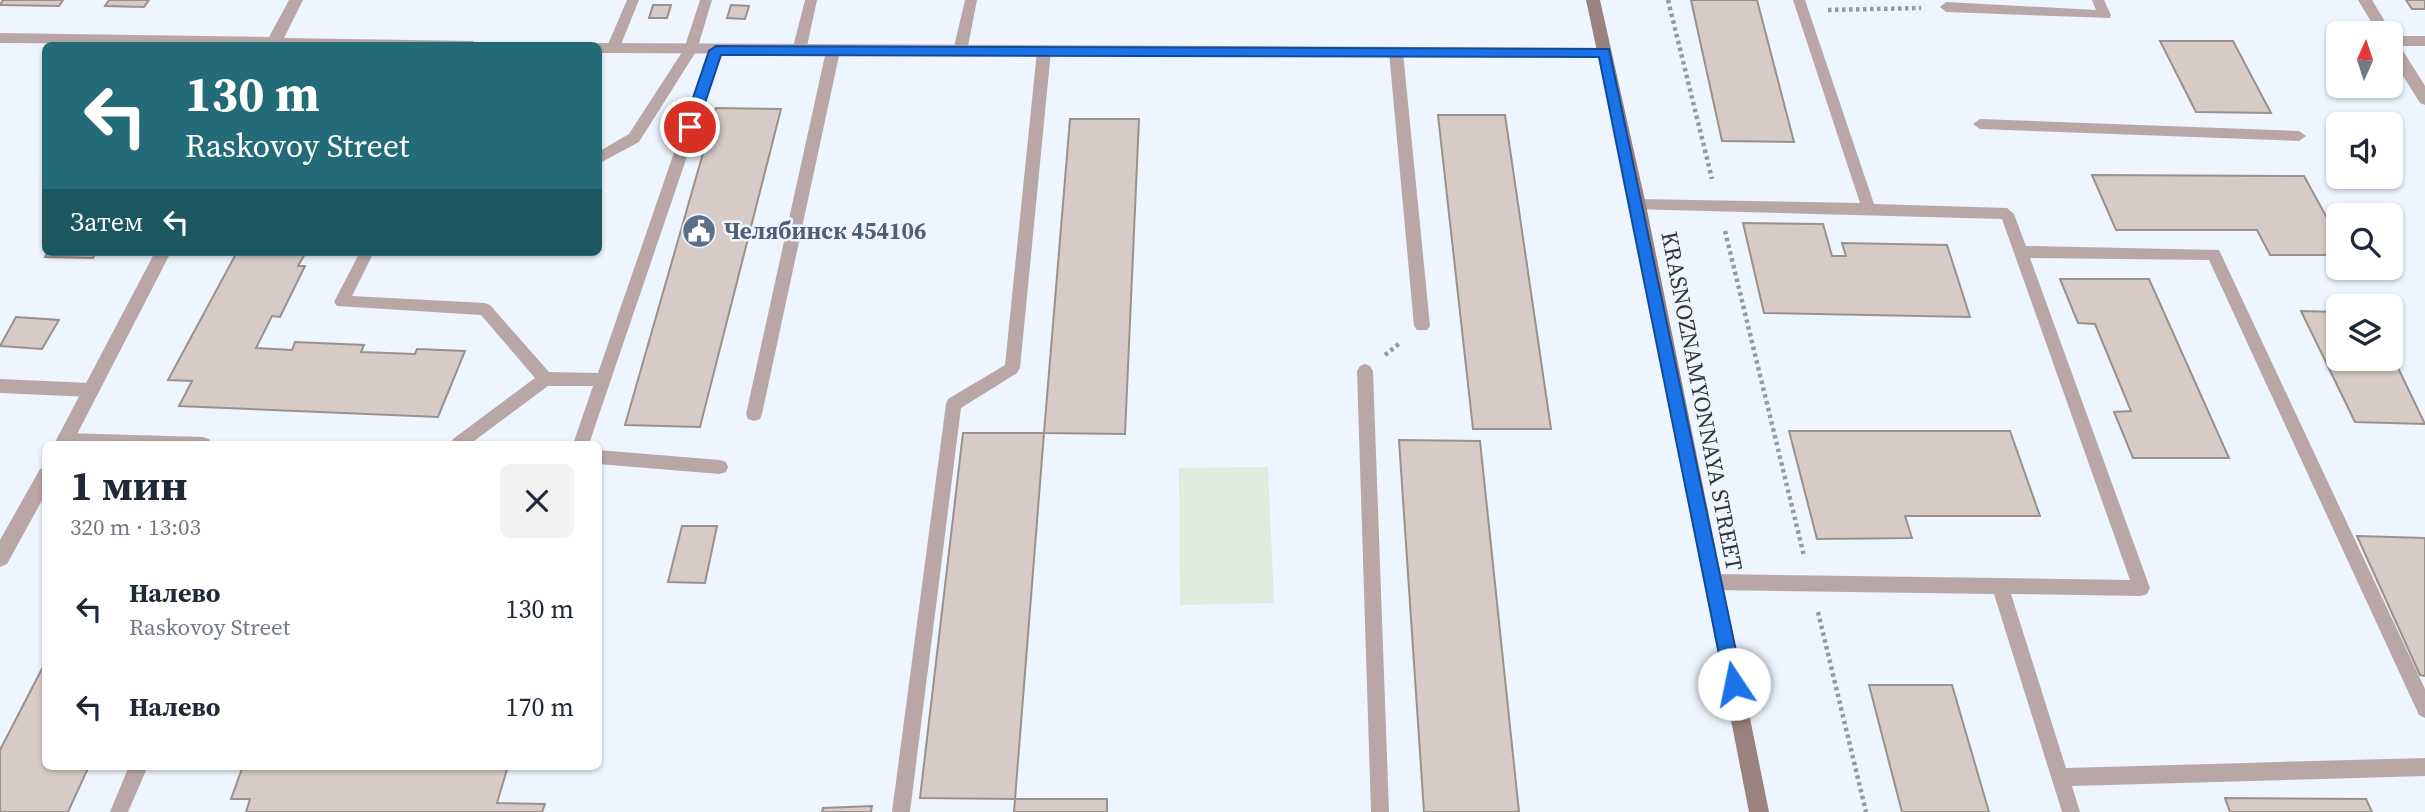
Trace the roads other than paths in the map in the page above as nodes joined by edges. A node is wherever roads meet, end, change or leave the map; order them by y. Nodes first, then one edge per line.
1 (296, 0) edge
2 (633, 0) edge
3 (706, 0) edge
4 (811, 0) edge
5 (971, 0) edge
6 (1593, 0) edge
7 (2098, 0) edge
8 (2365, 0) edge
9 (1801, 5) edge
10 (1945, 7) road end
11 (2378, 21) edge
12 (0, 38) edge
13 (2403, 41) edge
14 (2425, 41) edge
15 (218, 42) edge
16 (274, 42) edge
17 (606, 49) edge
18 (690, 50) junction
19 (716, 51) junction
20 (799, 51) junction
21 (833, 51) junction
22 (960, 51) junction
23 (1044, 51) junction
24 (1396, 52) junction
25 (1604, 52) junction
26 (2403, 63) edge
27 (2425, 99) edge
28 (1980, 124) dead end
29 (2299, 136) dead end
30 (602, 157) edge
31 (1638, 205) junction
32 (1869, 209) junction
33 (2021, 252) junction
34 (161, 256) edge
35 (366, 256) edge
36 (1422, 326) road end
37 (1365, 371) road end
38 (545, 379) junction
39 (603, 380) junction
40 (0, 386) edge
41 (91, 390) junction
42 (754, 414) dead end
43 (65, 441) edge
44 (463, 441) edge
45 (582, 441) edge
46 (602, 457) edge
47 (720, 467) dead end
48 (42, 482) edge
49 (0, 558) edge
50 (1713, 582) junction
51 (2000, 586) junction
52 (2425, 709) edge
53 (2425, 767) edge
54 (137, 770) edge
55 (2061, 777) junction
56 (119, 812) edge
57 (901, 812) edge
58 (1380, 812) edge
59 (1759, 812) edge
60 (2071, 812) edge

1 - 16 street
2 - 17 lane
3 - 18 lane
4 - 20 lane
5 - 22 lane
6 - 25 street, KRASNOZNAMYONNAYA STREET
7 - 10 lane
8 - 11 street
9 - 32 lane
12 - 15 street
13 - 14 lane
17 - 18 street
18 - 19 street
18 - 30 lane
19 - 20 street
19 - 39 lane
20 - 21 street
21 - 22 street
21 - 42 lane
22 - 23 street
23 - 24 street
23 - 57 lane
24 - 25 street
24 - 36 lane
25 - 31 street, KRASNOZNAMYONNAYA STREET
26 - 27 street
28 - 29 lane
31 - 32 lane
31 - 50 street, KRASNOZNAMYONNAYA STREET
32 - 33 lane
33 - 51 lane
33 - 52 lane
34 - 41 street
35 - 38 lane
37 - 58 lane
38 - 39 lane
38 - 44 lane
39 - 45 lane
40 - 41 lane
41 - 43 street
46 - 47 lane
48 - 49 street
50 - 51 lane
50 - 59 street, KRASNOZNAMYONNAYA STREET
51 - 55 lane
53 - 55 lane
54 - 56 lane
55 - 60 lane

